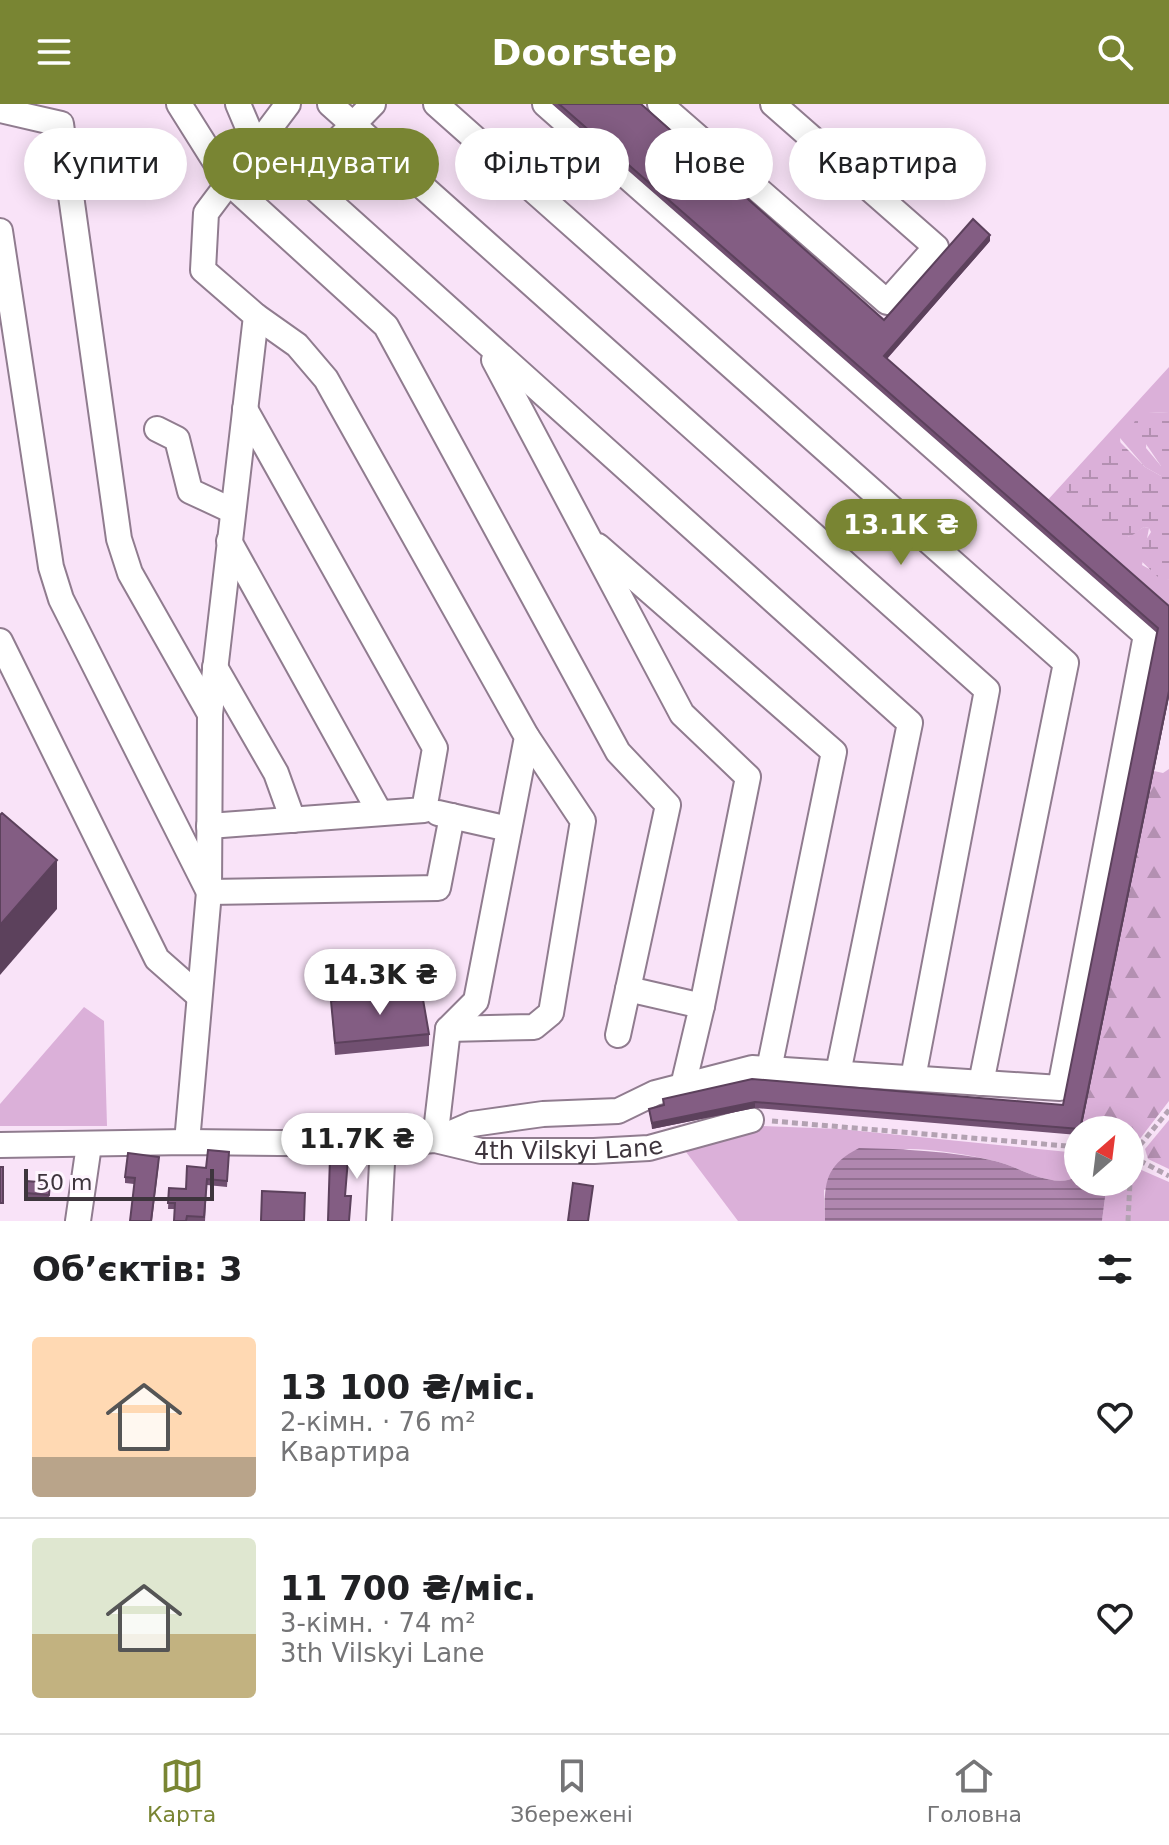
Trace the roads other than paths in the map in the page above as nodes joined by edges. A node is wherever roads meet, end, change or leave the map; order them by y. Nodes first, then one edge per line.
1 (179, 104) edge
2 (238, 104) edge
3 (288, 104) edge
4 (330, 104) edge
5 (373, 104) edge
6 (436, 104) edge
7 (545, 104) edge
8 (660, 104) edge
9 (773, 104) edge
10 (0, 110) edge
11 (352, 126) junction
12 (248, 128) edge
13 (268, 128) edge
14 (203, 142) edge
15 (215, 200) edge
16 (248, 200) edge
17 (327, 200) edge
18 (0, 231) edge
19 (256, 316) junction
20 (485, 344) junction
21 (245, 409) junction
22 (157, 429) dead end
23 (233, 511) junction
24 (588, 536) junction
25 (229, 541) junction
26 (0, 641) edge
27 (215, 667) junction
28 (210, 714) junction
29 (527, 737) junction
30 (424, 810) junction
31 (380, 813) junction
32 (452, 816) junction
33 (293, 820) junction
34 (209, 826) junction
35 (509, 829) junction
36 (209, 892) junction
37 (628, 989) junction
38 (199, 996) junction
39 (702, 1006) junction
40 (448, 1029) junction
41 (618, 1035) dead end
42 (769, 1069) junction
43 (838, 1073) junction
44 (913, 1078) junction
45 (981, 1083) junction
46 (683, 1086) junction
47 (751, 1120) road end
48 (435, 1140) junction
49 (187, 1142) junction
50 (383, 1144) junction
51 (0, 1145) edge
52 (89, 1145) junction
53 (78, 1221) edge
54 (379, 1221) edge

1 - 14 street
2 - 12 street
3 - 13 street
4 - 11 street
5 - 11 street
6 - 45 street
7 - 45 street
8 - 9 street
10 - 28 street
11 - 44 street
15 - 19 street
16 - 37 street
17 - 20 street
18 - 36 street
19 - 21 street
19 - 29 street
20 - 24 street
20 - 43 street
21 - 23 street
21 - 30 street
22 - 23 street
23 - 25 street
24 - 39 street
24 - 42 street
25 - 27 street
25 - 31 street
26 - 38 street
27 - 28 street
27 - 33 street
28 - 34 street
29 - 35 street
29 - 40 street
30 - 31 street
30 - 32 street
31 - 33 street
32 - 35 street
32 - 36 street
33 - 34 street
34 - 36 street
35 - 40 street
36 - 38 street
37 - 39 street
37 - 41 street
38 - 49 street
39 - 46 street
40 - 48 street
42 - 43 street
42 - 46 street
43 - 44 street
44 - 45 street
46 - 48 street
47 - 48 street, 4th Vilskyi Lane
48 - 50 street, 4th Vilskyi Lane
49 - 50 street, 4th Vilskyi Lane
49 - 52 street, 4th Vilskyi Lane
50 - 54 street
51 - 52 street, 4th Vilskyi Lane
52 - 53 street

